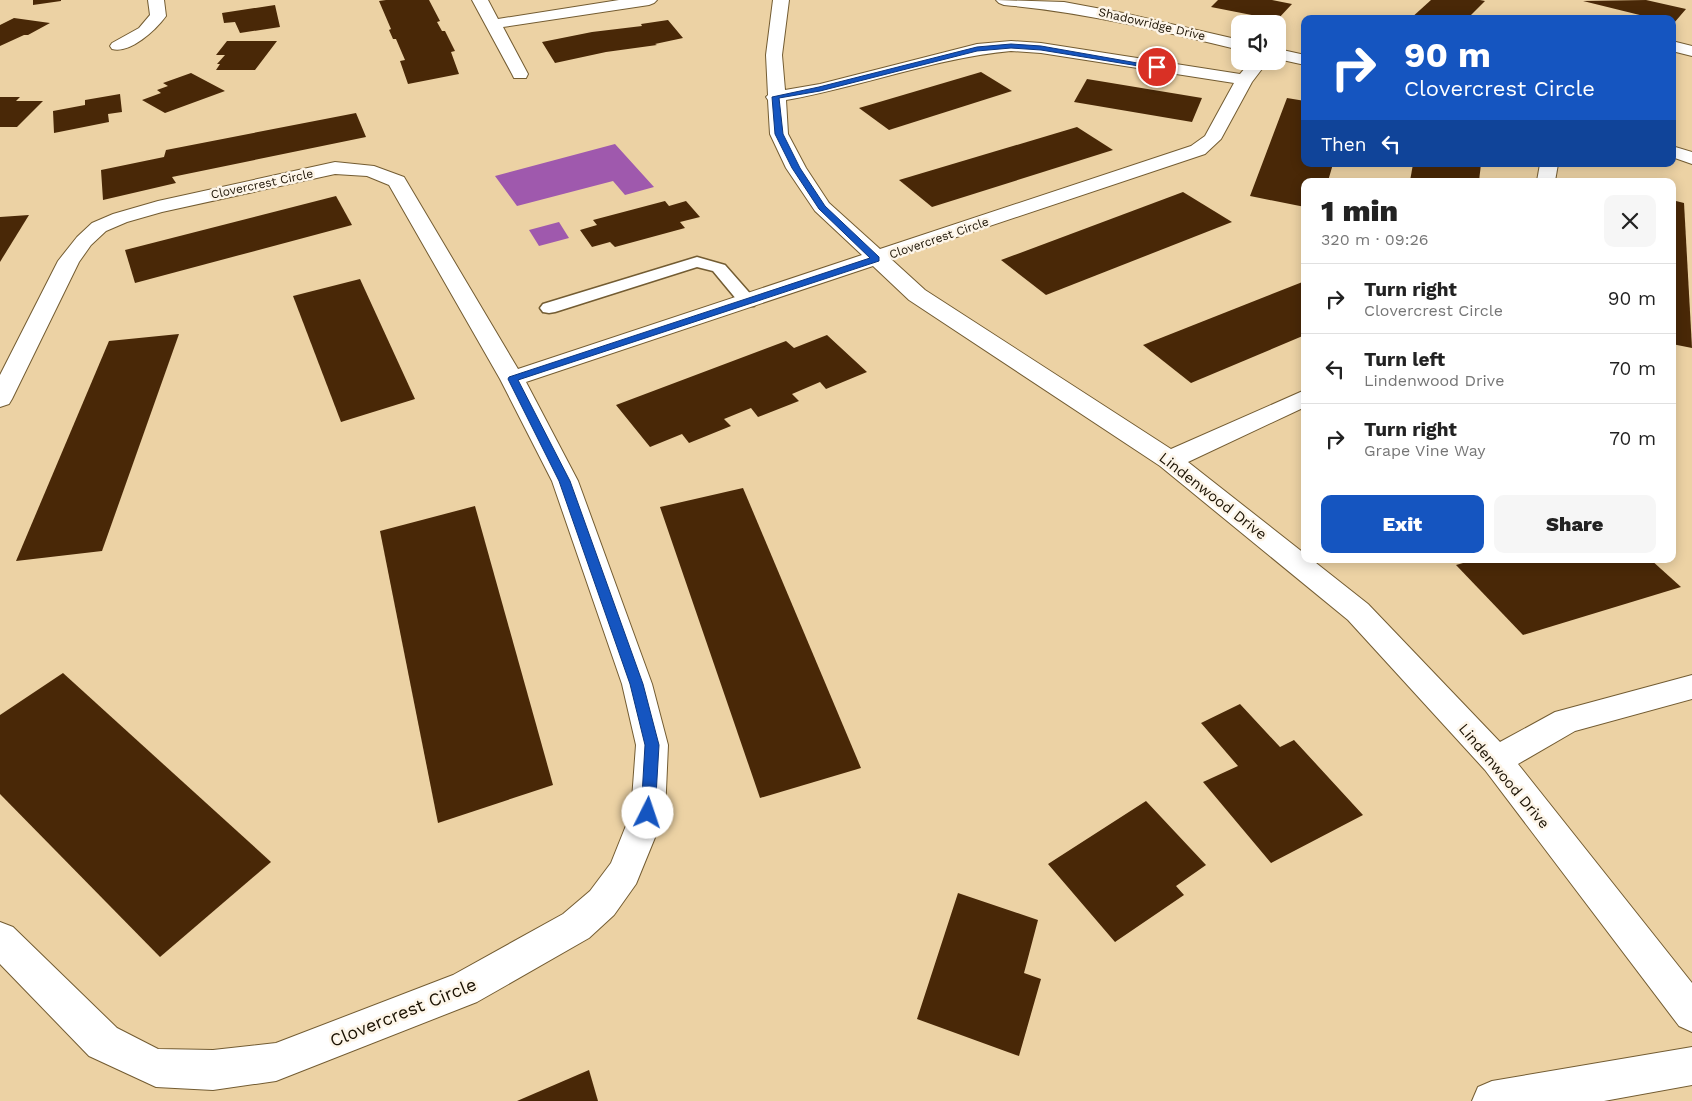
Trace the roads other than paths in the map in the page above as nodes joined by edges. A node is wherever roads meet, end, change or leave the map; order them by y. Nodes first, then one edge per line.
1 (156, 0) edge
2 (480, 0) edge
3 (649, 0) edge
4 (781, 0) edge
5 (1004, 0) edge
6 (494, 24) junction
7 (1231, 43) edge
8 (118, 46) dead end
9 (1676, 47) edge
10 (1692, 51) edge
11 (1286, 56) edge
12 (1301, 59) edge
13 (1252, 70) edge
14 (520, 74) dead end
15 (1244, 80) junction
16 (776, 97) junction
17 (1676, 152) edge
18 (1692, 158) edge
19 (876, 259) junction
20 (748, 302) junction
21 (549, 308) dead end
22 (512, 379) junction
23 (0, 399) edge
24 (1301, 400) edge
25 (1169, 460) junction
26 (1692, 687) edge
27 (1496, 760) junction
28 (0, 939) edge
29 (1692, 1013) edge
30 (1692, 1066) edge
31 (1492, 1101) edge

1 - 8 street
2 - 6 street
3 - 6 street
4 - 16 street, Lindenwood Drive
5 - 7 street, Shadowridge Drive
6 - 14 street
9 - 10 street
11 - 12 street
13 - 15 street, Clovercrest Circle
15 - 16 street
15 - 19 street, Clovercrest Circle
16 - 19 street, Lindenwood Drive
17 - 18 street
19 - 20 street, Clovercrest Circle
19 - 25 street, Lindenwood Drive
20 - 21 lane
20 - 22 street, Clovercrest Circle
22 - 23 street, Clovercrest Circle
22 - 28 street, Clovercrest Circle
24 - 25 street
25 - 27 street, Lindenwood Drive
26 - 27 street
27 - 29 street, Lindenwood Drive
30 - 31 street

